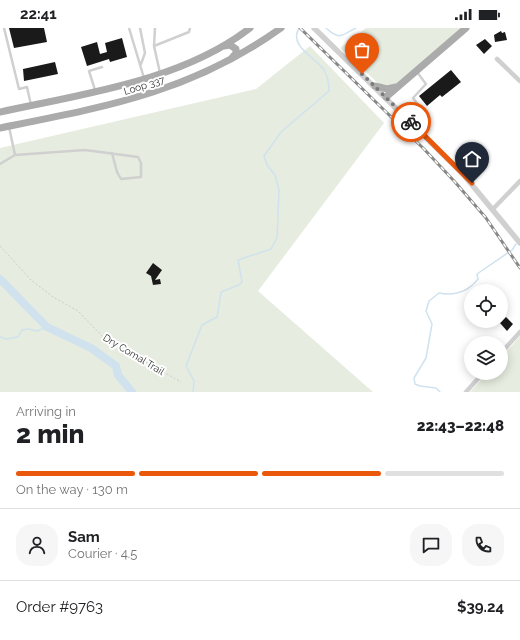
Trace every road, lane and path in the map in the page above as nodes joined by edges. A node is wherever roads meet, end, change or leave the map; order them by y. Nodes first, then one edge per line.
1 (4, 28) edge
2 (129, 28) edge
3 (140, 28) edge
4 (156, 28) edge
5 (191, 28) edge
6 (250, 28) edge
7 (281, 28) edge
8 (314, 28) edge
9 (466, 28) edge
10 (154, 46) junction
11 (221, 47) junction
12 (497, 60) dead end
13 (226, 62) junction
14 (140, 64) junction
15 (102, 67) dead end
16 (416, 71) junction
17 (160, 73) junction
18 (144, 78) junction
19 (520, 81) edge
20 (400, 85) junction
21 (375, 86) junction
22 (95, 91) junction
23 (386, 97) junction
24 (31, 105) junction
25 (423, 111) dead end
26 (0, 112) edge
27 (8, 127) junction
28 (0, 128) edge
29 (112, 154) junction
30 (15, 155) junction
31 (0, 164) edge
32 (520, 181) edge
33 (493, 209) junction
34 (520, 243) edge
35 (0, 246) edge
36 (520, 332) edge
37 (508, 345) edge
38 (477, 380) edge
39 (181, 382) dead end
40 (466, 392) edge

1 - 24 lane
2 - 14 lane
3 - 14 lane
4 - 10 lane
5 - 10 lane
6 - 11 main road, Loop 337
7 - 13 main road, Loop 337
8 - 21 street
9 - 16 main road
10 - 17 lane
11 - 13 main road
11 - 17 main road, Loop 337
12 - 19 street
13 - 27 main road, Loop 337
14 - 18 lane
15 - 22 lane
16 - 20 main road
16 - 25 lane
17 - 18 main road, Loop 337
18 - 22 main road, Loop 337
20 - 21 main road
20 - 23 main road
21 - 23 street
22 - 24 main road, Loop 337
23 - 33 street
24 - 26 main road, Loop 337
27 - 28 main road, Loop 337
27 - 30 lane
29 - 29 lane
29 - 30 lane
30 - 31 lane
32 - 33 street
33 - 34 street
35 - 39 path, Dry Comal Trail
36 - 37 street
38 - 40 street

